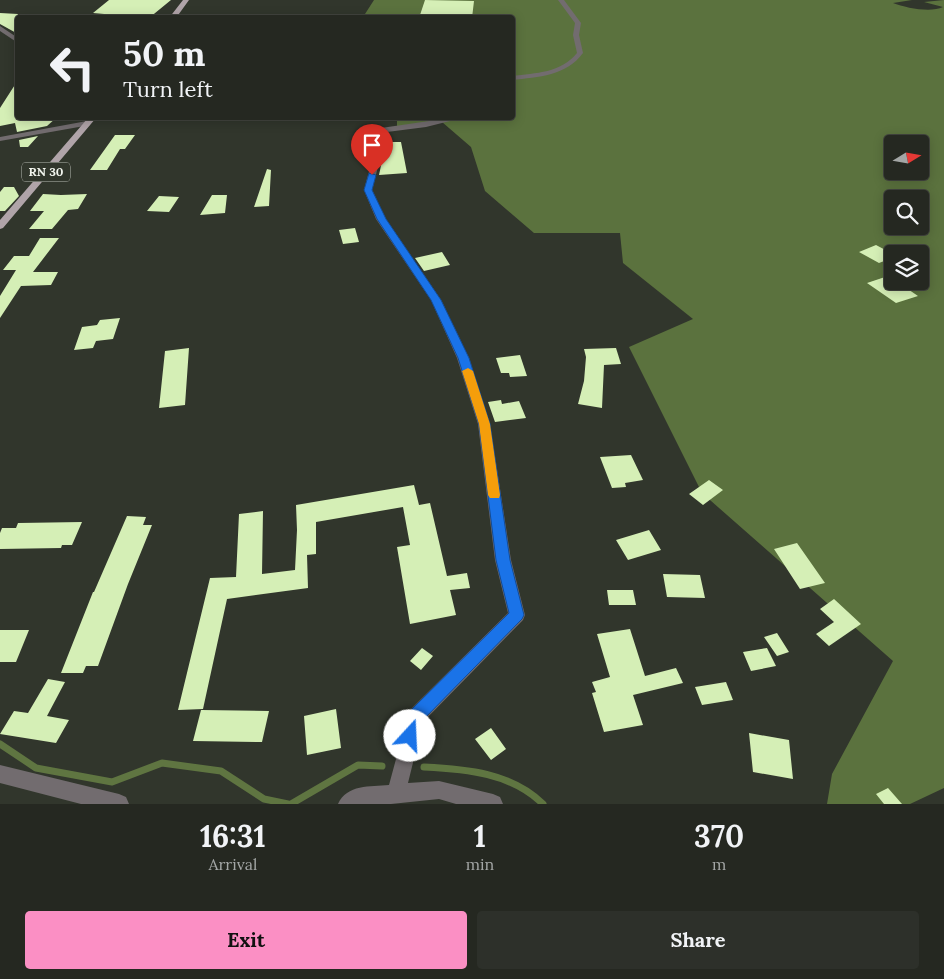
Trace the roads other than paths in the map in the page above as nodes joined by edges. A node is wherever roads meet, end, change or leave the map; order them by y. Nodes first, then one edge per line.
1 (186, 0) edge
2 (561, 0) edge
3 (174, 15) edge
4 (0, 28) edge
5 (15, 39) edge
6 (515, 78) edge
7 (89, 120) edge
8 (449, 120) edge
9 (0, 139) edge
10 (0, 226) edge
11 (0, 774) edge
12 (396, 794) junction
13 (119, 804) edge
14 (348, 804) edge
15 (492, 804) edge

1 - 3 main road
2 - 6 street
4 - 5 street
7 - 9 street
7 - 10 main road, RN 30
8 - 12 street
11 - 13 street
12 - 14 street
12 - 15 street

